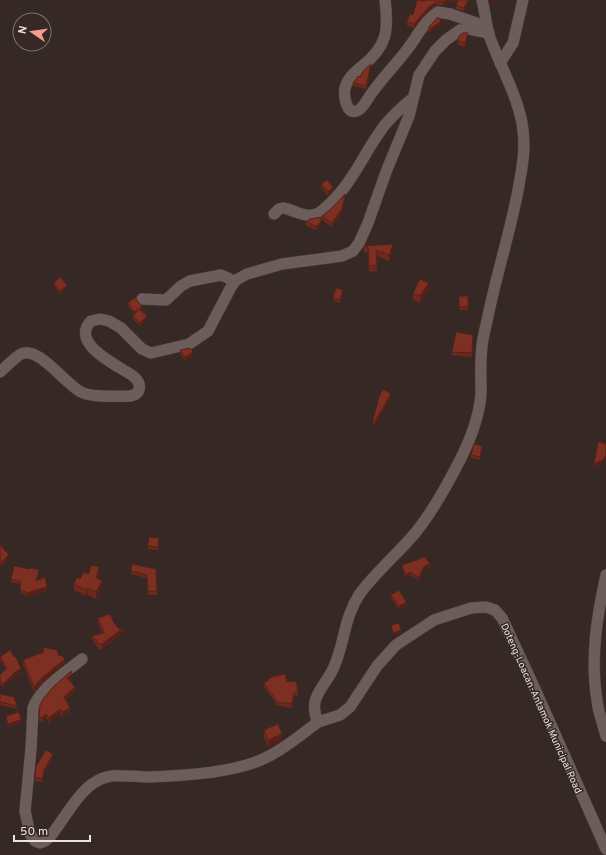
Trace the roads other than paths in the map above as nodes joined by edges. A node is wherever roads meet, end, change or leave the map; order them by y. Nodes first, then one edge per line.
1 (385, 0) edge
2 (482, 0) edge
3 (523, 0) edge
4 (488, 30) junction
5 (500, 63) junction
6 (413, 98) junction
7 (274, 214) dead end
8 (234, 282) junction
9 (142, 299) dead end
10 (0, 372) edge
11 (606, 575) edge
12 (82, 659) dead end
13 (318, 722) junction
14 (606, 736) edge
15 (606, 849) edge

1 - 4 street
2 - 4 street
3 - 5 street
4 - 5 street
4 - 6 street
5 - 13 street
6 - 7 street
6 - 8 street
8 - 9 street
8 - 10 street
11 - 14 street
12 - 13 street
13 - 15 street, Doteng-Loacan-Antamok Municipal Road

